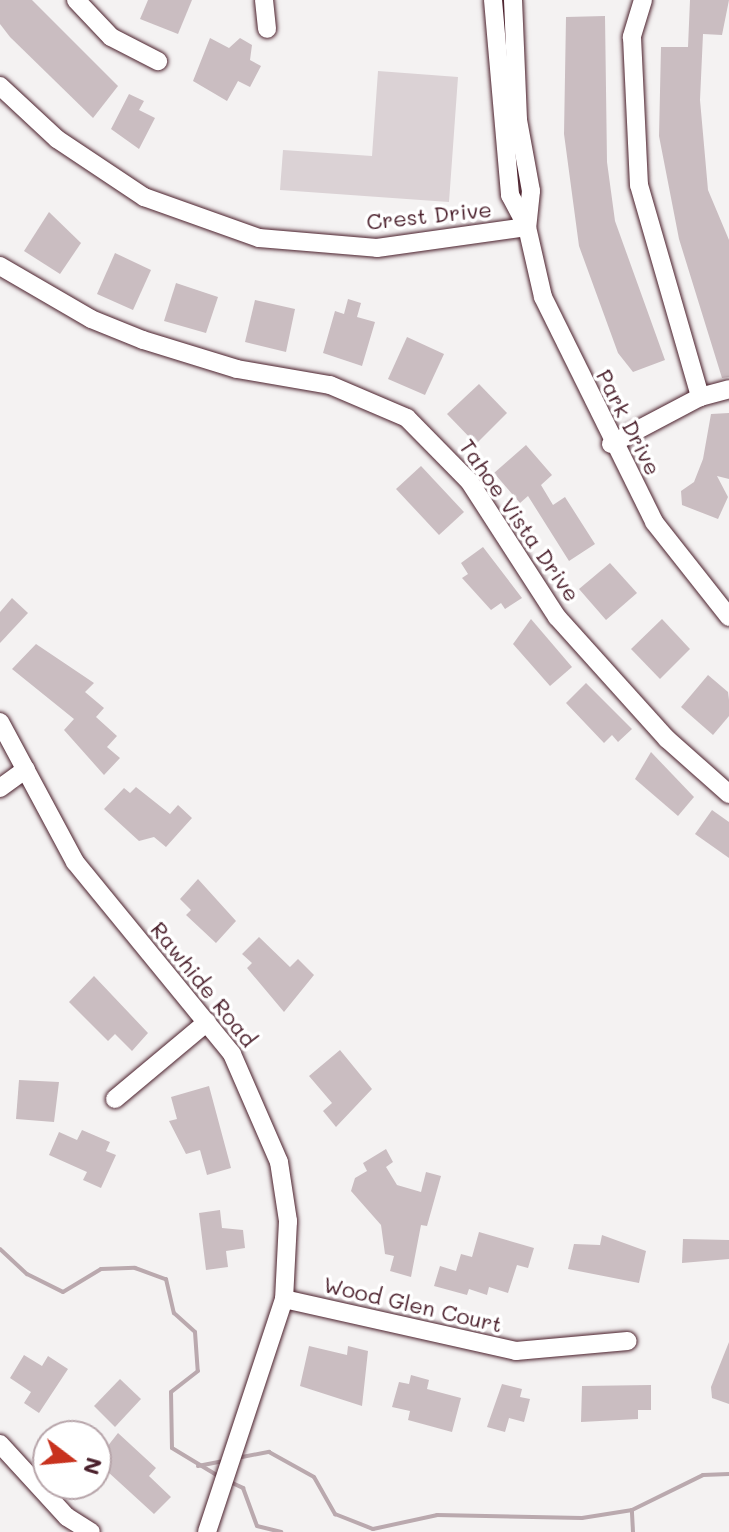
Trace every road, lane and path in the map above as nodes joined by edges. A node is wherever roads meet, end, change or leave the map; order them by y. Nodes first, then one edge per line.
1 (264, 0) edge
2 (493, 0) edge
3 (513, 0) edge
4 (643, 0) edge
5 (78, 1) edge
6 (267, 29) dead end
7 (158, 61) dead end
8 (0, 86) edge
9 (527, 227) junction
10 (0, 266) edge
11 (729, 389) edge
12 (700, 397) junction
13 (611, 444) junction
14 (729, 617) edge
15 (0, 722) edge
16 (26, 769) junction
17 (0, 788) edge
18 (729, 794) edge
19 (207, 1022) junction
20 (115, 1099) dead end
21 (284, 1299) junction
22 (628, 1341) dead end
23 (0, 1444) edge
24 (91, 1532) edge
25 (207, 1532) edge

1 - 6 street
2 - 9 street, Park Drive
3 - 9 street, Park Drive
4 - 12 street
5 - 7 street
8 - 9 street, Crest Drive
9 - 13 street, Park Drive
10 - 18 street, Tahoe Vista Drive
11 - 12 street
12 - 13 street
13 - 14 street, Park Drive
15 - 16 street, Rawhide Road
16 - 17 street
16 - 19 street, Rawhide Road
19 - 20 street
19 - 21 street, Rawhide Road
21 - 22 street, Wood Glen Court
21 - 25 street, Rawhide Road
23 - 24 street

